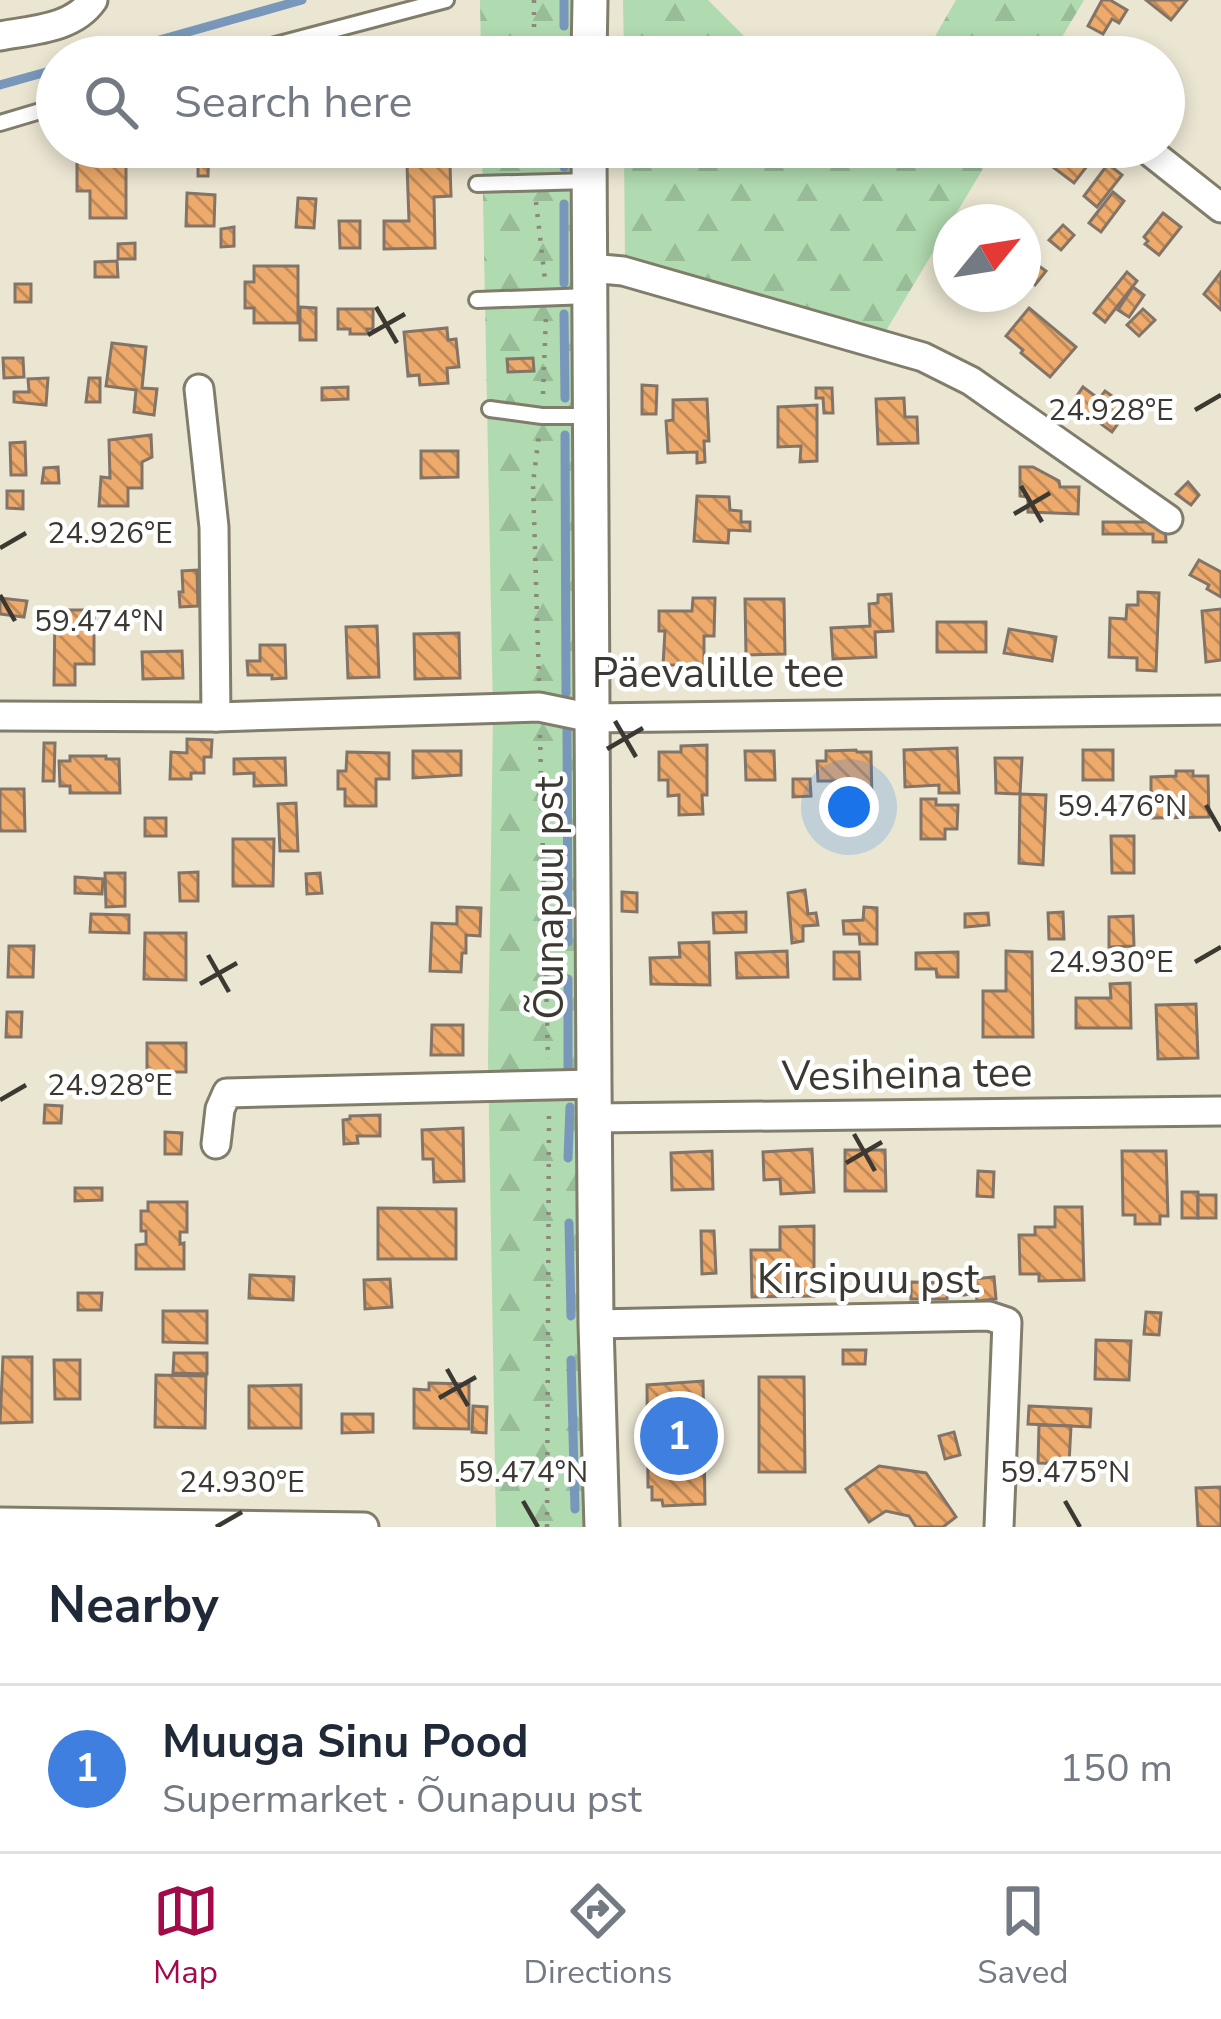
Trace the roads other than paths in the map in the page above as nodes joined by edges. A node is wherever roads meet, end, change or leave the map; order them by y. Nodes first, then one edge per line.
1 (93, 0) edge
2 (446, 0) edge
3 (590, 0) edge
4 (0, 36) edge
5 (310, 36) edge
6 (589, 36) edge
7 (36, 112) edge
8 (0, 123) edge
9 (579, 168) edge
10 (590, 168) edge
11 (1171, 168) edge
12 (477, 184) dead end
13 (1221, 208) edge
14 (590, 282) junction
15 (477, 300) dead end
16 (199, 388) dead end
17 (490, 409) dead end
18 (591, 416) junction
19 (1168, 519) dead end
20 (1221, 710) edge
21 (0, 716) edge
22 (215, 716) junction
23 (592, 718) junction
24 (594, 1101) junction
25 (1221, 1112) edge
26 (216, 1144) dead end
27 (596, 1324) junction
28 (0, 1522) edge
29 (364, 1527) edge
30 (602, 1527) edge
31 (999, 1527) edge

1 - 4 street
2 - 5 lane
3 - 6 street
7 - 8 lane
9 - 12 lane
10 - 14 street, Õunapuu pst
11 - 13 street
14 - 15 lane
14 - 18 street, Õunapuu pst
14 - 19 street
16 - 22 street
17 - 18 lane
18 - 23 street, Õunapuu pst
20 - 23 street, Päevalille tee
21 - 22 street, Päevalille tee
22 - 23 street, Päevalille tee
23 - 24 street, Õunapuu pst
24 - 25 street, Vesiheina tee
24 - 26 street, Vesiheina tee
24 - 27 street, Õunapuu pst
27 - 30 street, Õunapuu pst
27 - 31 street, Kirsipuu pst
28 - 29 street

